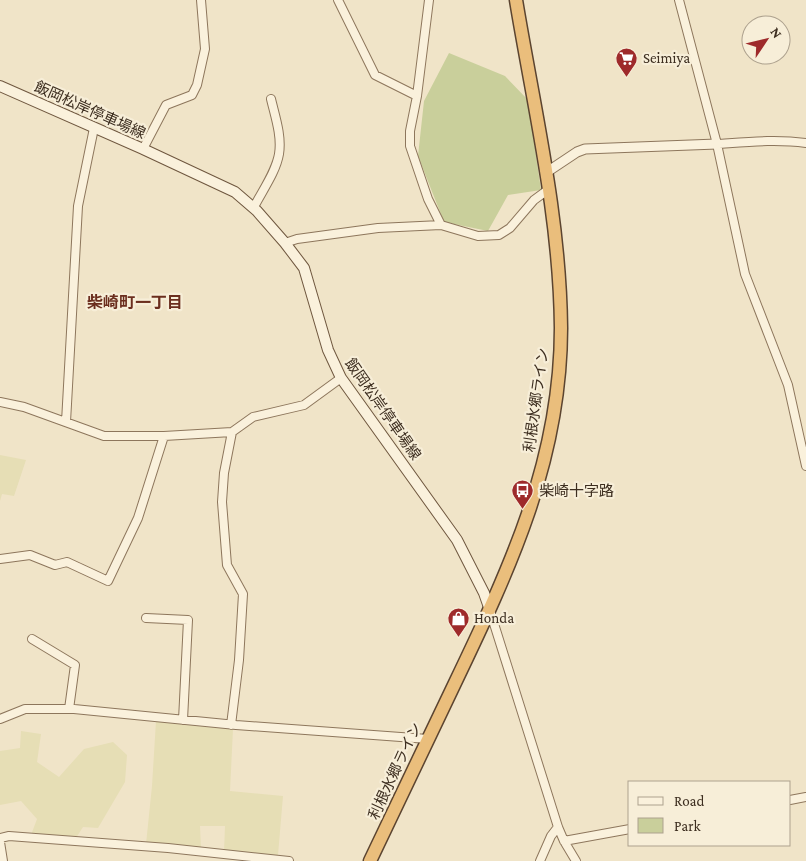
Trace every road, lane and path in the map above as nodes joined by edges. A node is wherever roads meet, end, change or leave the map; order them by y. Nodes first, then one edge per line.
1 (201, 0) edge
2 (338, 0) edge
3 (429, 0) edge
4 (516, 0) edge
5 (679, 0) edge
6 (0, 86) edge
7 (417, 96) junction
8 (271, 99) dead end
9 (94, 128) junction
10 (806, 143) edge
11 (717, 144) junction
12 (143, 150) junction
13 (547, 172) junction
14 (549, 189) junction
15 (254, 208) junction
16 (441, 225) junction
17 (286, 243) junction
18 (341, 378) junction
19 (0, 402) edge
20 (66, 422) junction
21 (232, 432) junction
22 (164, 436) junction
23 (806, 466) edge
24 (0, 560) edge
25 (490, 610) junction
26 (146, 618) dead end
27 (32, 639) dead end
28 (69, 709) junction
29 (0, 719) edge
30 (183, 720) junction
31 (231, 725) junction
32 (428, 739) junction
33 (806, 797) edge
34 (791, 800) edge
35 (558, 827) junction
36 (628, 829) edge
37 (0, 838) edge
38 (564, 841) junction
39 (0, 842) edge
40 (3, 861) edge
41 (289, 861) edge
42 (370, 861) edge
43 (540, 861) edge
44 (576, 861) edge

1 - 12 street
2 - 7 street
3 - 7 street
4 - 13 highway, 利根水郷ライン
5 - 11 street
6 - 9 main road, 飯岡松岸停車場線
7 - 16 street
8 - 15 street
9 - 12 main road, 飯岡松岸停車場線
9 - 20 street
10 - 11 street
11 - 13 street
11 - 23 street
12 - 15 main road, 飯岡松岸停車場線
13 - 14 highway, 利根水郷ライン
14 - 16 street
14 - 25 highway, 利根水郷ライン
15 - 17 main road, 飯岡松岸停車場線
16 - 17 street
17 - 18 main road, 飯岡松岸停車場線
18 - 21 street
18 - 25 main road, 飯岡松岸停車場線
19 - 20 street
20 - 22 street
21 - 22 street
21 - 31 street
22 - 24 street
25 - 32 highway, 利根水郷ライン
25 - 35 street
26 - 30 street
27 - 28 street
28 - 29 street
28 - 30 street
30 - 31 street
31 - 32 street
32 - 42 highway, 利根水郷ライン
33 - 34 street
35 - 38 street
35 - 43 street
36 - 38 street
37 - 41 street
38 - 44 street
39 - 40 street

